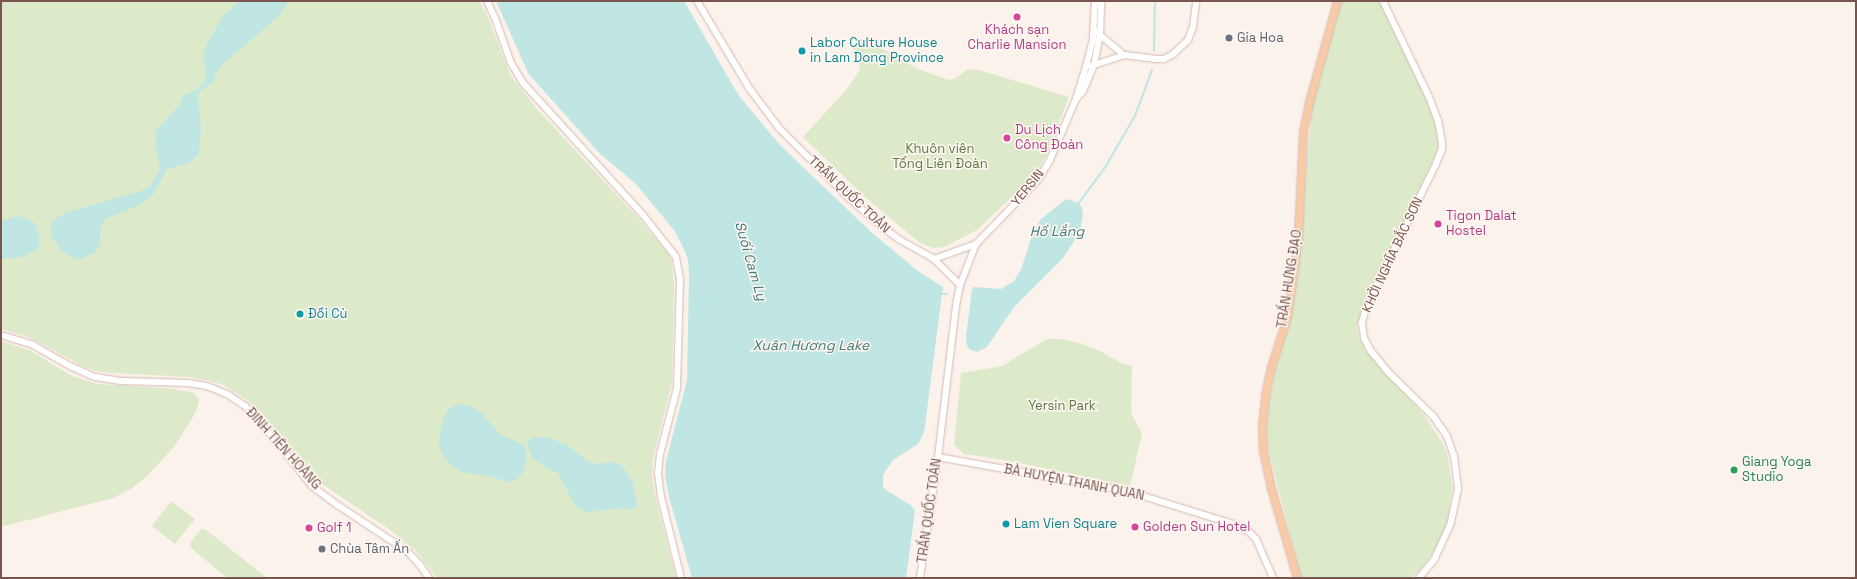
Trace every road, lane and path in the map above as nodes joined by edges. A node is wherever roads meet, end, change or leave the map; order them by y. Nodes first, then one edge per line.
1 (487, 1) edge
2 (698, 1) edge
3 (1095, 1) edge
4 (1101, 1) edge
5 (1196, 1) edge
6 (1337, 1) edge
7 (1383, 1) edge
8 (1094, 30) junction
9 (1100, 35) junction
10 (1124, 55) junction
11 (1094, 65) junction
12 (1086, 67) junction
13 (1076, 100) junction
14 (976, 244) junction
15 (934, 259) junction
16 (960, 285) junction
17 (1, 334) edge
18 (938, 457) junction
19 (428, 578) edge
20 (681, 578) edge
21 (920, 578) edge
22 (1273, 578) edge
23 (1297, 578) edge
24 (1419, 578) edge

1 - 20 main road
2 - 15 main road, TRẦN QUỐC TOẢN
3 - 8 main road, YERSIN
4 - 9 main road, YERSIN
5 - 10 main road
6 - 23 main road, TRẦN HƯNG ĐẠO
7 - 24 main road, KHỞI NGHĨA BẮC SƠN
8 - 9 main road
8 - 12 main road, YERSIN
9 - 10 main road
9 - 11 main road, YERSIN
10 - 11 main road
11 - 12 main road
11 - 13 main road, YERSIN
12 - 13 main road, YERSIN
13 - 14 main road, YERSIN
14 - 15 main road, YERSIN
14 - 16 main road, YERSIN
15 - 16 main road, TRẦN QUỐC TOẢN
16 - 18 main road, TRẦN QUỐC TOẢN
17 - 19 main road, ĐINH TIÊN HOÀNG
18 - 21 main road, TRẦN QUỐC TOẢN
18 - 22 main road, BÀ HUYỆN THANH QUAN

